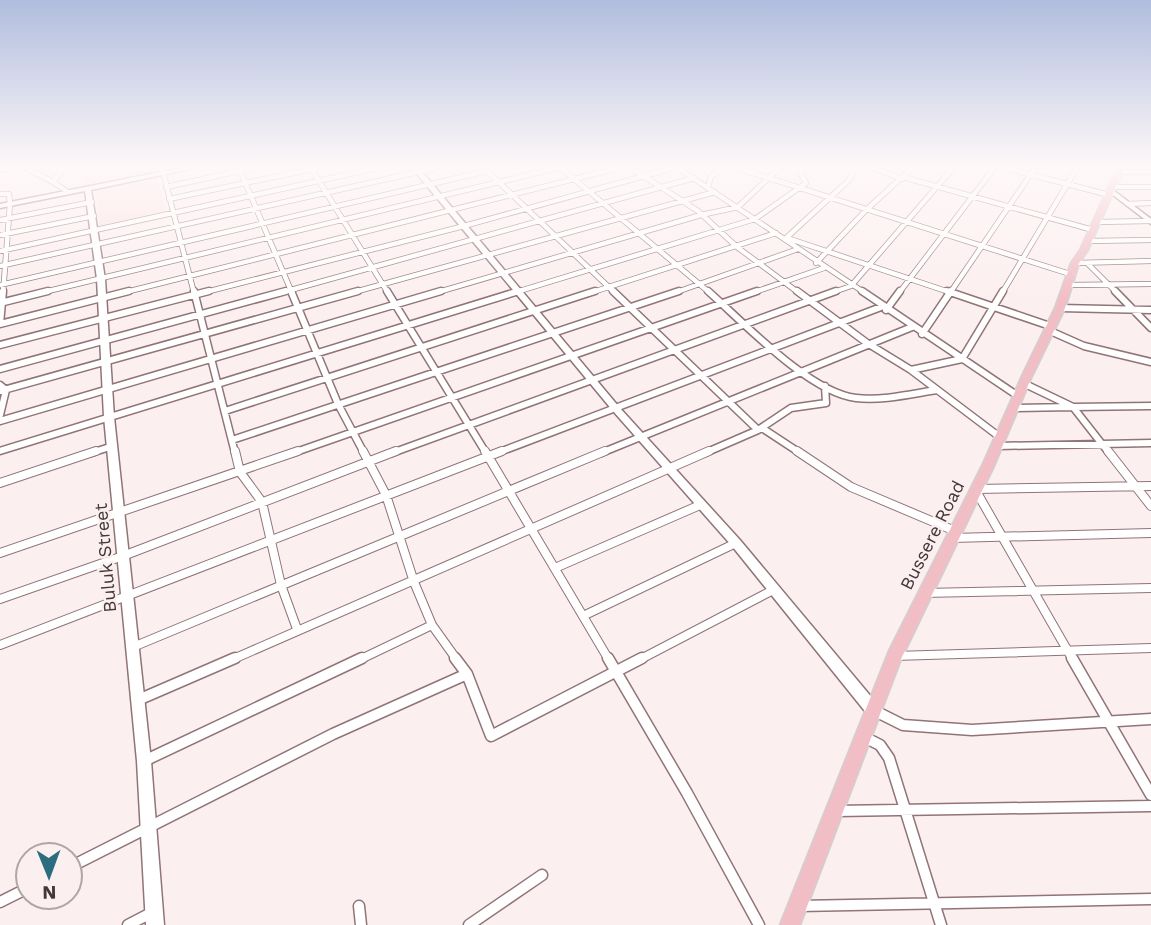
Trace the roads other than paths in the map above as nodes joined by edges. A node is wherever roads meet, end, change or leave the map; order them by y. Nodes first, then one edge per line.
1 (9, 211) edge
2 (44, 211) edge
3 (93, 211) edge
4 (181, 211) edge
5 (243, 211) edge
6 (257, 211) edge
7 (312, 211) edge
8 (337, 211) edge
9 (380, 211) edge
10 (446, 211) edge
11 (451, 211) edge
12 (520, 211) edge
13 (530, 211) edge
14 (580, 211) edge
15 (614, 211) edge
16 (649, 211) edge
17 (696, 211) edge
18 (719, 211) edge
19 (744, 211) edge
20 (766, 211) edge
21 (815, 211) edge
22 (865, 211) edge
23 (870, 211) edge
24 (915, 211) edge
25 (960, 211) edge
26 (1004, 211) edge
27 (1025, 211) edge
28 (1050, 211) edge
29 (1102, 211) edge
30 (173, 213) junction
31 (701, 215) junction
32 (94, 216) junction
33 (1046, 217) junction
34 (8, 218) junction
35 (624, 219) junction
36 (755, 219) junction
37 (0, 220) edge
38 (342, 220) junction
39 (1151, 221) edge
40 (541, 222) junction
41 (905, 222) junction
42 (262, 223) junction
43 (464, 226) junction
44 (176, 227) junction
45 (717, 229) junction
46 (95, 230) junction
47 (1093, 231) junction
48 (7, 233) junction
49 (776, 233) junction
50 (642, 234) junction
51 (943, 234) junction
52 (0, 235) edge
53 (352, 236) junction
54 (557, 237) junction
55 (270, 238) junction
56 (785, 239) junction
57 (476, 240) junction
58 (1151, 240) edge
59 (180, 243) junction
60 (96, 245) junction
61 (981, 246) junction
62 (737, 247) junction
63 (797, 249) junction
64 (659, 250) junction
65 (828, 250) junction
66 (3, 251) edge
67 (362, 252) junction
68 (575, 254) junction
69 (275, 255) junction
70 (489, 256) junction
71 (1023, 258) junction
72 (185, 260) junction
73 (1151, 261) edge
74 (98, 262) junction
75 (816, 263) junction
76 (761, 264) junction
77 (869, 264) junction
78 (2, 266) edge
79 (676, 266) junction
80 (372, 268) junction
81 (824, 268) junction
82 (593, 271) junction
83 (1076, 271) junction
84 (283, 272) junction
85 (504, 274) junction
86 (190, 276) junction
87 (909, 278) junction
88 (101, 279) junction
89 (784, 281) junction
90 (1106, 284) junction
91 (1151, 284) edge
92 (1, 285) edge
93 (699, 285) junction
94 (383, 286) junction
95 (851, 286) junction
96 (611, 287) junction
97 (290, 290) junction
98 (950, 292) junction
99 (519, 293) junction
100 (195, 295) junction
101 (101, 299) junction
102 (810, 301) junction
103 (2, 303) edge
104 (723, 304) junction
105 (396, 307) junction
106 (631, 307) junction
107 (995, 307) junction
108 (298, 308) junction
109 (883, 308) junction
110 (1060, 308) junction
111 (1133, 310) junction
112 (1151, 310) edge
113 (534, 312) junction
114 (200, 315) junction
115 (104, 318) junction
116 (838, 321) junction
117 (0, 324) edge
118 (746, 324) junction
119 (407, 325) junction
120 (912, 327) junction
121 (1049, 328) junction
122 (1151, 328) edge
123 (653, 329) junction
124 (308, 330) junction
125 (552, 333) junction
126 (922, 334) junction
127 (205, 335) junction
128 (105, 340) junction
129 (867, 343) junction
130 (0, 345) edge
131 (421, 347) junction
132 (772, 347) junction
133 (673, 351) junction
134 (317, 353) junction
135 (573, 357) junction
136 (212, 359) junction
137 (962, 359) junction
138 (1151, 362) edge
139 (106, 363) junction
140 (0, 369) edge
141 (911, 370) junction
142 (436, 371) junction
143 (801, 371) junction
144 (700, 376) junction
145 (328, 378) junction
146 (593, 381) junction
147 (218, 385) junction
148 (825, 386) junction
149 (2, 389) edge
150 (107, 389) junction
151 (937, 390) junction
152 (1018, 396) junction
153 (452, 399) junction
154 (727, 401) junction
155 (338, 404) junction
156 (1151, 406) edge
157 (1073, 407) junction
158 (616, 409) junction
159 (225, 411) junction
160 (0, 415) edge
161 (109, 418) junction
162 (0, 421) edge
163 (468, 424) junction
164 (760, 429) junction
165 (355, 432) junction
166 (641, 438) junction
167 (232, 440) junction
168 (999, 442) junction
169 (1101, 443) junction
170 (1151, 443) edge
171 (113, 446) junction
172 (0, 451) edge
173 (488, 457) junction
174 (369, 462) junction
175 (669, 468) junction
176 (240, 472) junction
177 (0, 483) edge
178 (1135, 486) junction
179 (1151, 486) edge
180 (976, 490) junction
181 (509, 491) junction
182 (386, 495) junction
183 (262, 502) junction
184 (700, 505) junction
185 (1151, 506) edge
186 (119, 513) junction
187 (532, 529) junction
188 (1151, 533) edge
189 (953, 534) junction
190 (400, 536) junction
191 (1003, 536) junction
192 (269, 540) junction
193 (736, 543) junction
194 (0, 553) edge
195 (123, 556) junction
196 (555, 568) junction
197 (414, 582) junction
198 (281, 585) junction
199 (1151, 587) edge
200 (775, 589) junction
201 (1033, 591) junction
202 (925, 593) junction
203 (125, 598) junction
204 (0, 599) edge
205 (583, 616) junction
206 (432, 625) junction
207 (297, 629) junction
208 (0, 646) edge
209 (131, 648) junction
210 (1151, 648) edge
211 (1068, 650) junction
212 (894, 656) junction
213 (616, 673) junction
214 (467, 674) junction
215 (138, 700) junction
216 (873, 710) junction
217 (1151, 719) edge
218 (1108, 720) junction
219 (864, 737) junction
220 (144, 761) junction
221 (1151, 795) edge
222 (1151, 806) edge
223 (835, 811) junction
224 (905, 811) junction
225 (149, 827) junction
226 (84, 860) edge
227 (542, 875) dead end
228 (1151, 899) edge
229 (934, 904) junction
230 (359, 906) dead end
231 (798, 906) junction
232 (154, 918) edge
233 (128, 925) edge
234 (361, 925) edge
235 (469, 925) edge
236 (759, 925) edge
237 (790, 925) edge
238 (941, 925) edge

1 - 34 street
2 - 34 street
3 - 32 street, Buluk Street
4 - 30 street
5 - 44 street
6 - 42 street
7 - 42 street
8 - 38 street
9 - 38 street
10 - 53 street
11 - 43 street
12 - 43 street
13 - 40 street
14 - 40 street
15 - 35 street
16 - 35 street
17 - 31 street
18 - 31 street
19 - 36 street
20 - 36 street
21 - 56 street
22 - 65 street
23 - 41 street
24 - 41 street
25 - 51 street
26 - 61 street
27 - 33 street
28 - 33 street
29 - 47 main road, Bussere Road
30 - 44 street
30 - 46 street
31 - 45 street
31 - 50 street
32 - 46 street, Buluk Street
32 - 48 street
33 - 47 street
33 - 71 street
34 - 37 street
34 - 48 street
35 - 50 street
35 - 54 street
36 - 45 street
36 - 49 street
38 - 53 street
38 - 55 street
39 - 47 street
40 - 54 street
40 - 57 street
41 - 51 street
41 - 77 street
42 - 55 street
42 - 59 street
43 - 57 street
43 - 67 street
44 - 59 street
44 - 60 street
45 - 62 street
45 - 64 street
46 - 60 street, Buluk Street
46 - 66 street
47 - 58 street
47 - 83 main road, Bussere Road
48 - 52 street
48 - 66 street
49 - 56 street
49 - 62 street
50 - 64 street
50 - 68 street
51 - 61 street
51 - 87 street
53 - 67 street
53 - 69 street
54 - 68 street
54 - 70 street
55 - 69 street
55 - 72 street
56 - 63 street
56 - 65 street
57 - 70 street
57 - 80 street
59 - 72 street
59 - 74 street
60 - 74 street, Buluk Street
60 - 78 street
61 - 71 street
61 - 98 street
62 - 76 street
62 - 79 street
63 - 75 street
63 - 76 street
64 - 79 street
64 - 82 street
65 - 75 street
65 - 77 street
66 - 78 street
67 - 80 street
67 - 84 street
68 - 82 street
68 - 85 street
69 - 84 street
69 - 86 street
70 - 85 street
70 - 94 street
71 - 83 street
71 - 107 street
72 - 86 street
72 - 88 street
73 - 83 street
74 - 88 street, Buluk Street
74 - 92 street
75 - 81 street
76 - 89 street
76 - 93 street
77 - 87 street
77 - 95 street
78 - 92 street
79 - 93 street
79 - 96 street
80 - 94 street
80 - 97 street
81 - 89 street
81 - 95 street
82 - 96 street
82 - 99 street
83 - 90 street
83 - 90 street
83 - 110 main road, Bussere Road
84 - 97 street
84 - 100 street
85 - 99 street
85 - 105 street
86 - 100 street
86 - 101 street
87 - 98 street
87 - 109 street
88 - 101 street, Buluk Street
88 - 103 street
89 - 102 street
89 - 104 street
90 - 91 street
90 - 111 street
92 - 103 street
93 - 104 street
93 - 106 street
94 - 105 street
94 - 108 street
95 - 102 street
95 - 109 street
96 - 106 street
96 - 113 street
97 - 108 street
97 - 114 street
98 - 107 street
98 - 126 street
99 - 113 street
99 - 119 street
100 - 114 street
100 - 115 street
101 - 115 street, Buluk Street
101 - 117 street
102 - 116 street
102 - 118 street
103 - 117 street
104 - 118 street
104 - 123 street
105 - 119 street
105 - 124 street
106 - 123 street
106 - 125 street
107 - 121 street
107 - 137 street
108 - 124 street
108 - 127 street
109 - 116 street
109 - 120 street
110 - 111 street
110 - 121 main road, Bussere Road
111 - 112 street
111 - 122 street
113 - 125 street
113 - 131 street
114 - 127 street
114 - 128 street
115 - 128 street, Buluk Street
115 - 130 street
116 - 129 street
116 - 132 street
118 - 132 street
118 - 133 street
119 - 131 street
119 - 134 street
120 - 126 street
120 - 129 street
121 - 138 street
121 - 152 main road, Bussere Road
123 - 133 street
123 - 135 street
124 - 134 street
124 - 136 street
125 - 135 street
125 - 142 street
126 - 137 street
127 - 136 street
127 - 139 street
128 - 139 street, Buluk Street
128 - 140 street
129 - 141 street
129 - 143 street
131 - 142 street
131 - 145 street
132 - 143 street
132 - 144 street
133 - 144 street
133 - 146 street
134 - 145 street
134 - 147 street
135 - 146 street
135 - 153 street
136 - 147 street
136 - 150 street
137 - 141 street
137 - 152 street
139 - 149 street
139 - 150 street, Buluk Street
141 - 151 street
142 - 153 street
142 - 155 street
143 - 148 street
143 - 154 street
144 - 154 street
144 - 158 street
145 - 155 street
145 - 159 street
146 - 158 street
146 - 163 street
147 - 159 street
147 - 161 street
148 - 151 street
148 - 164 street
149 - 160 street
150 - 161 street, Buluk Street
150 - 162 street
151 - 168 street
152 - 157 street
152 - 157 street
152 - 168 main road, Bussere Road
153 - 163 street
153 - 165 street
154 - 164 street
154 - 166 street
155 - 165 street
155 - 167 street
156 - 157 street
157 - 169 street
158 - 166 street
158 - 173 street
159 - 167 street
161 - 171 street, Buluk Street
161 - 172 street
163 - 173 street
163 - 174 street
164 - 175 street
164 - 189 street
165 - 174 street
165 - 176 street
166 - 175 street
166 - 181 street
167 - 176 street
168 - 169 street
168 - 180 main road, Bussere Road
169 - 170 street
169 - 178 street
171 - 177 street
171 - 186 street, Buluk Street
173 - 181 street
173 - 182 street
174 - 182 street
174 - 183 street
175 - 184 street
175 - 187 street
176 - 183 street
176 - 186 street
178 - 179 street
178 - 180 street
178 - 185 street
180 - 189 main road, Bussere Road
180 - 191 street
181 - 187 street
181 - 190 street
182 - 190 street
182 - 192 street
183 - 192 street
183 - 195 street
184 - 193 street
184 - 196 street
186 - 194 street
186 - 195 street, Buluk Street
187 - 196 street
187 - 197 street
188 - 191 street
189 - 191 street
189 - 202 main road, Bussere Road
190 - 197 street
190 - 198 street
191 - 201 street
192 - 198 street
192 - 203 street
193 - 200 street
193 - 205 street
195 - 203 street, Buluk Street
195 - 204 street
196 - 205 street
197 - 206 street
197 - 207 street
198 - 207 street
198 - 209 street
199 - 201 street
200 - 213 street
200 - 216 street
201 - 202 street
201 - 211 street
202 - 212 main road, Bussere Road
203 - 208 street
203 - 209 street, Buluk Street
205 - 213 street
206 - 214 street
206 - 220 street
207 - 215 street
209 - 215 street, Buluk Street
210 - 211 street
211 - 212 street
211 - 218 street
212 - 216 main road, Bussere Road
213 - 214 street
213 - 236 street
214 - 225 street
215 - 220 street, Buluk Street
216 - 218 street
216 - 219 main road, Bussere Road
217 - 218 street
218 - 221 street
219 - 223 main road, Bussere Road
219 - 224 street
220 - 225 street, Buluk Street
222 - 224 street
223 - 224 street
223 - 231 main road, Bussere Road
224 - 229 street
225 - 226 street
225 - 232 street, Buluk Street
227 - 235 street
228 - 229 street
229 - 231 street
229 - 238 street
230 - 234 street
231 - 237 main road, Bussere Road
232 - 233 street

